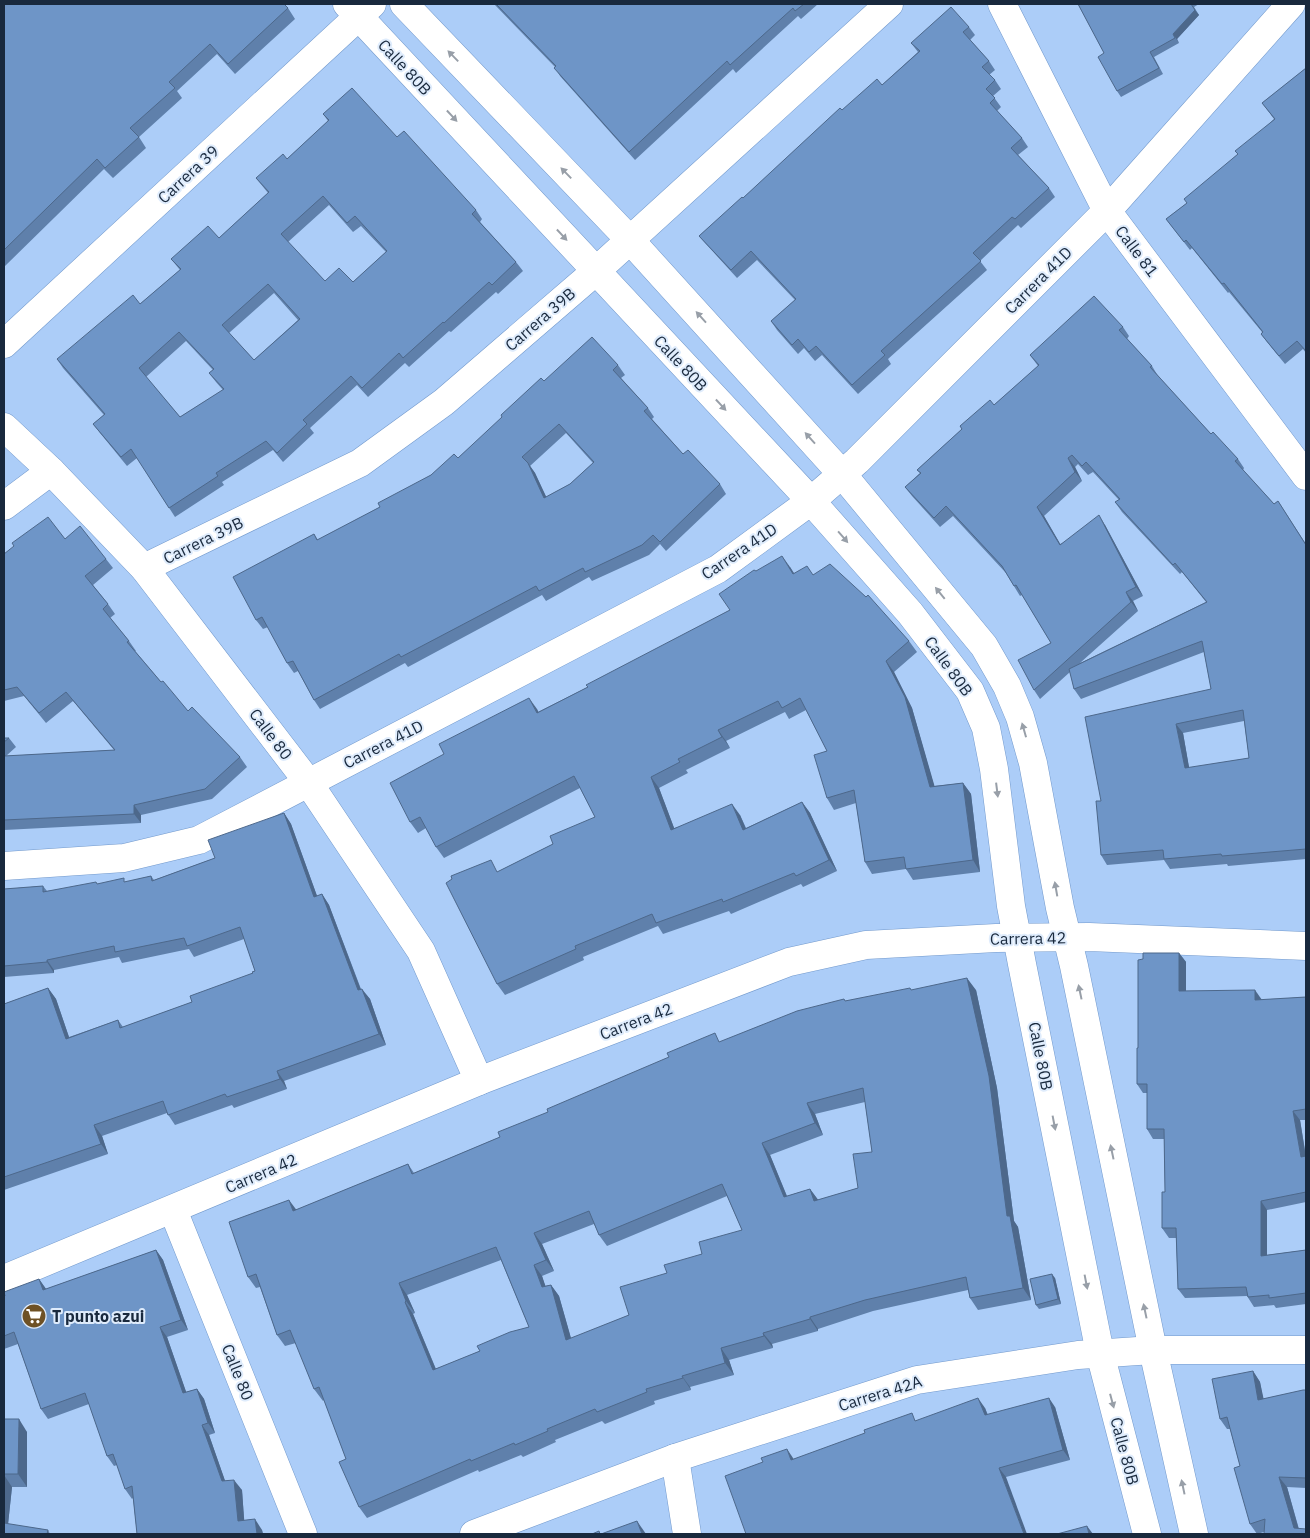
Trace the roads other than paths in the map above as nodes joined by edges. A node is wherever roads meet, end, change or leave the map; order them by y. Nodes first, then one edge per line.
1 (404, 4) edge
2 (889, 4) edge
3 (1002, 4) edge
4 (1291, 4) edge
5 (359, 8) edge
6 (1107, 211) junction
7 (630, 240) junction
8 (596, 271) junction
9 (4, 344) edge
10 (4, 427) edge
11 (51, 471) junction
12 (842, 474) junction
13 (1306, 476) edge
14 (811, 501) junction
15 (4, 506) edge
16 (144, 568) junction
17 (308, 782) junction
18 (4, 866) edge
19 (1067, 937) junction
20 (1017, 938) junction
21 (1306, 946) edge
22 (479, 1081) junction
23 (173, 1210) junction
24 (4, 1279) edge
25 (1153, 1350) junction
26 (1306, 1350) edge
27 (1100, 1354) junction
28 (675, 1458) junction
29 (303, 1534) edge
30 (474, 1534) edge
31 (687, 1534) edge
32 (1147, 1534) edge
33 (1194, 1534) edge

7 -> 1 street
2 - 7 street, Carrera 39B
3 - 6 street, Calle 81
4 - 6 street, Carrera 41D
5 -> 8 street, Calle 80B
5 - 9 street, Carrera 39
6 - 12 street, Carrera 41D
6 - 13 street, Calle 81
7 - 8 street, Carrera 39B
12 -> 7 street
8 -> 14 street, Calle 80B
8 - 16 street, Carrera 39B
10 - 11 street, Calle 80
11 - 15 street
11 - 16 street, Calle 80
12 - 14 street, Carrera 41D
19 -> 12 street
14 - 17 street, Carrera 41D
14 -> 20 street, Calle 80B
16 - 17 street, Calle 80
17 - 18 street, Carrera 41D
17 - 22 street, Calle 80
19 - 20 street, Carrera 42
19 - 21 street, Carrera 42
25 -> 19 street
20 - 22 street, Carrera 42
20 -> 27 street, Calle 80B
22 - 23 street, Carrera 42
23 - 24 street, Carrera 42
23 - 29 street, Calle 80
25 - 26 street, Carrera 42A
25 - 27 street, Carrera 42A
33 -> 25 street
27 - 28 street, Carrera 42A
27 -> 32 street, Calle 80B
28 - 30 street, Carrera 42A
28 - 31 street

